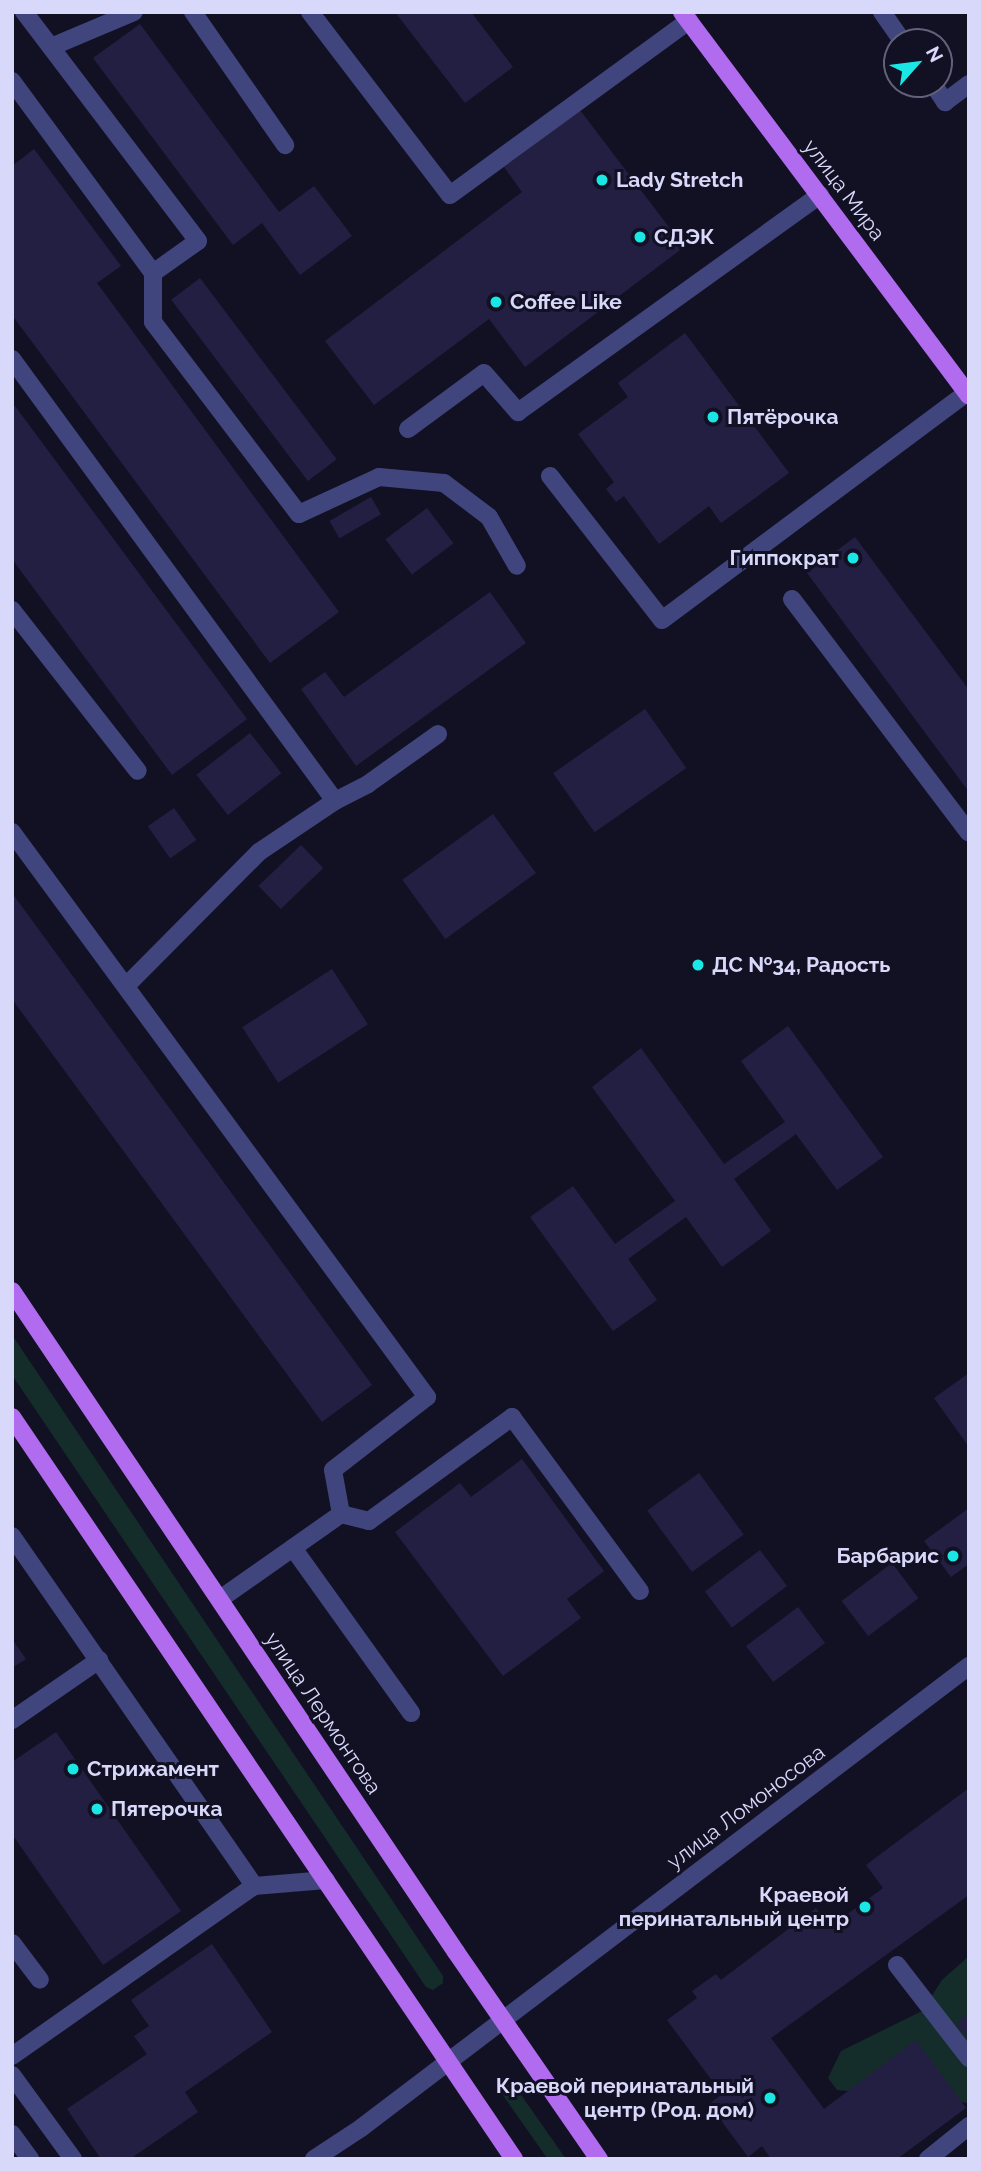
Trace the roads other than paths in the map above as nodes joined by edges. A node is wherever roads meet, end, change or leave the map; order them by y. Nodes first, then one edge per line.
1 (23, 12) edge
2 (134, 12) edge
3 (193, 12) edge
4 (310, 12) edge
5 (882, 12) edge
6 (686, 17) edge
7 (12, 19) edge
8 (893, 28) edge
9 (51, 47) junction
10 (12, 81) edge
11 (969, 84) edge
12 (953, 96) edge
13 (285, 145) dead end
14 (820, 195) junction
15 (153, 273) junction
16 (12, 359) edge
17 (968, 394) edge
18 (408, 429) dead end
19 (550, 476) dead end
20 (517, 566) dead end
21 (792, 599) dead end
22 (12, 610) edge
23 (438, 734) dead end
24 (138, 771) dead end
25 (335, 801) junction
26 (12, 832) edge
27 (969, 833) edge
28 (126, 986) junction
29 (12, 1291) edge
30 (12, 1417) edge
31 (341, 1514) junction
32 (12, 1536) edge
33 (293, 1548) junction
34 (640, 1591) dead end
35 (219, 1599) junction
36 (99, 1660) junction
37 (969, 1666) edge
38 (411, 1713) dead end
39 (12, 1720) edge
40 (326, 1880) junction
41 (254, 1886) junction
42 (12, 1943) edge
43 (897, 1965) dead end
44 (40, 1980) dead end
45 (502, 2019) junction
46 (12, 2056) edge
47 (969, 2058) edge
48 (447, 2060) junction
49 (12, 2075) edge
50 (969, 2126) edge
51 (12, 2134) edge
52 (30, 2159) edge
53 (73, 2159) edge
54 (314, 2159) edge
55 (514, 2159) edge
56 (599, 2159) edge
57 (928, 2159) edge

1 - 7 street
1 - 9 street
2 - 9 street
3 - 13 street
4 - 6 street
5 - 8 street
6 - 14 main road, улица Мира
9 - 15 street
10 - 15 street
11 - 12 street
14 - 17 main road, улица Мира
14 - 18 street
15 - 20 street
16 - 25 street
17 - 19 street
21 - 27 street
22 - 24 street
23 - 25 street
25 - 28 street
26 - 28 street
28 - 31 street
29 - 35 main road, улица Лермонтова
30 - 40 main road
31 - 33 street
31 - 34 street
32 - 36 street
33 - 35 street
33 - 38 street
35 - 45 main road, улица Лермонтова
36 - 39 street
36 - 41 street
37 - 45 street, улица Ломоносова
40 - 41 street
40 - 48 main road
41 - 46 street
42 - 44 street
43 - 47 street
45 - 48 street, улица Ломоносова
45 - 56 main road, улица Лермонтова
48 - 54 street, улица Ломоносова
48 - 55 main road
49 - 53 street
50 - 57 street
51 - 52 street

